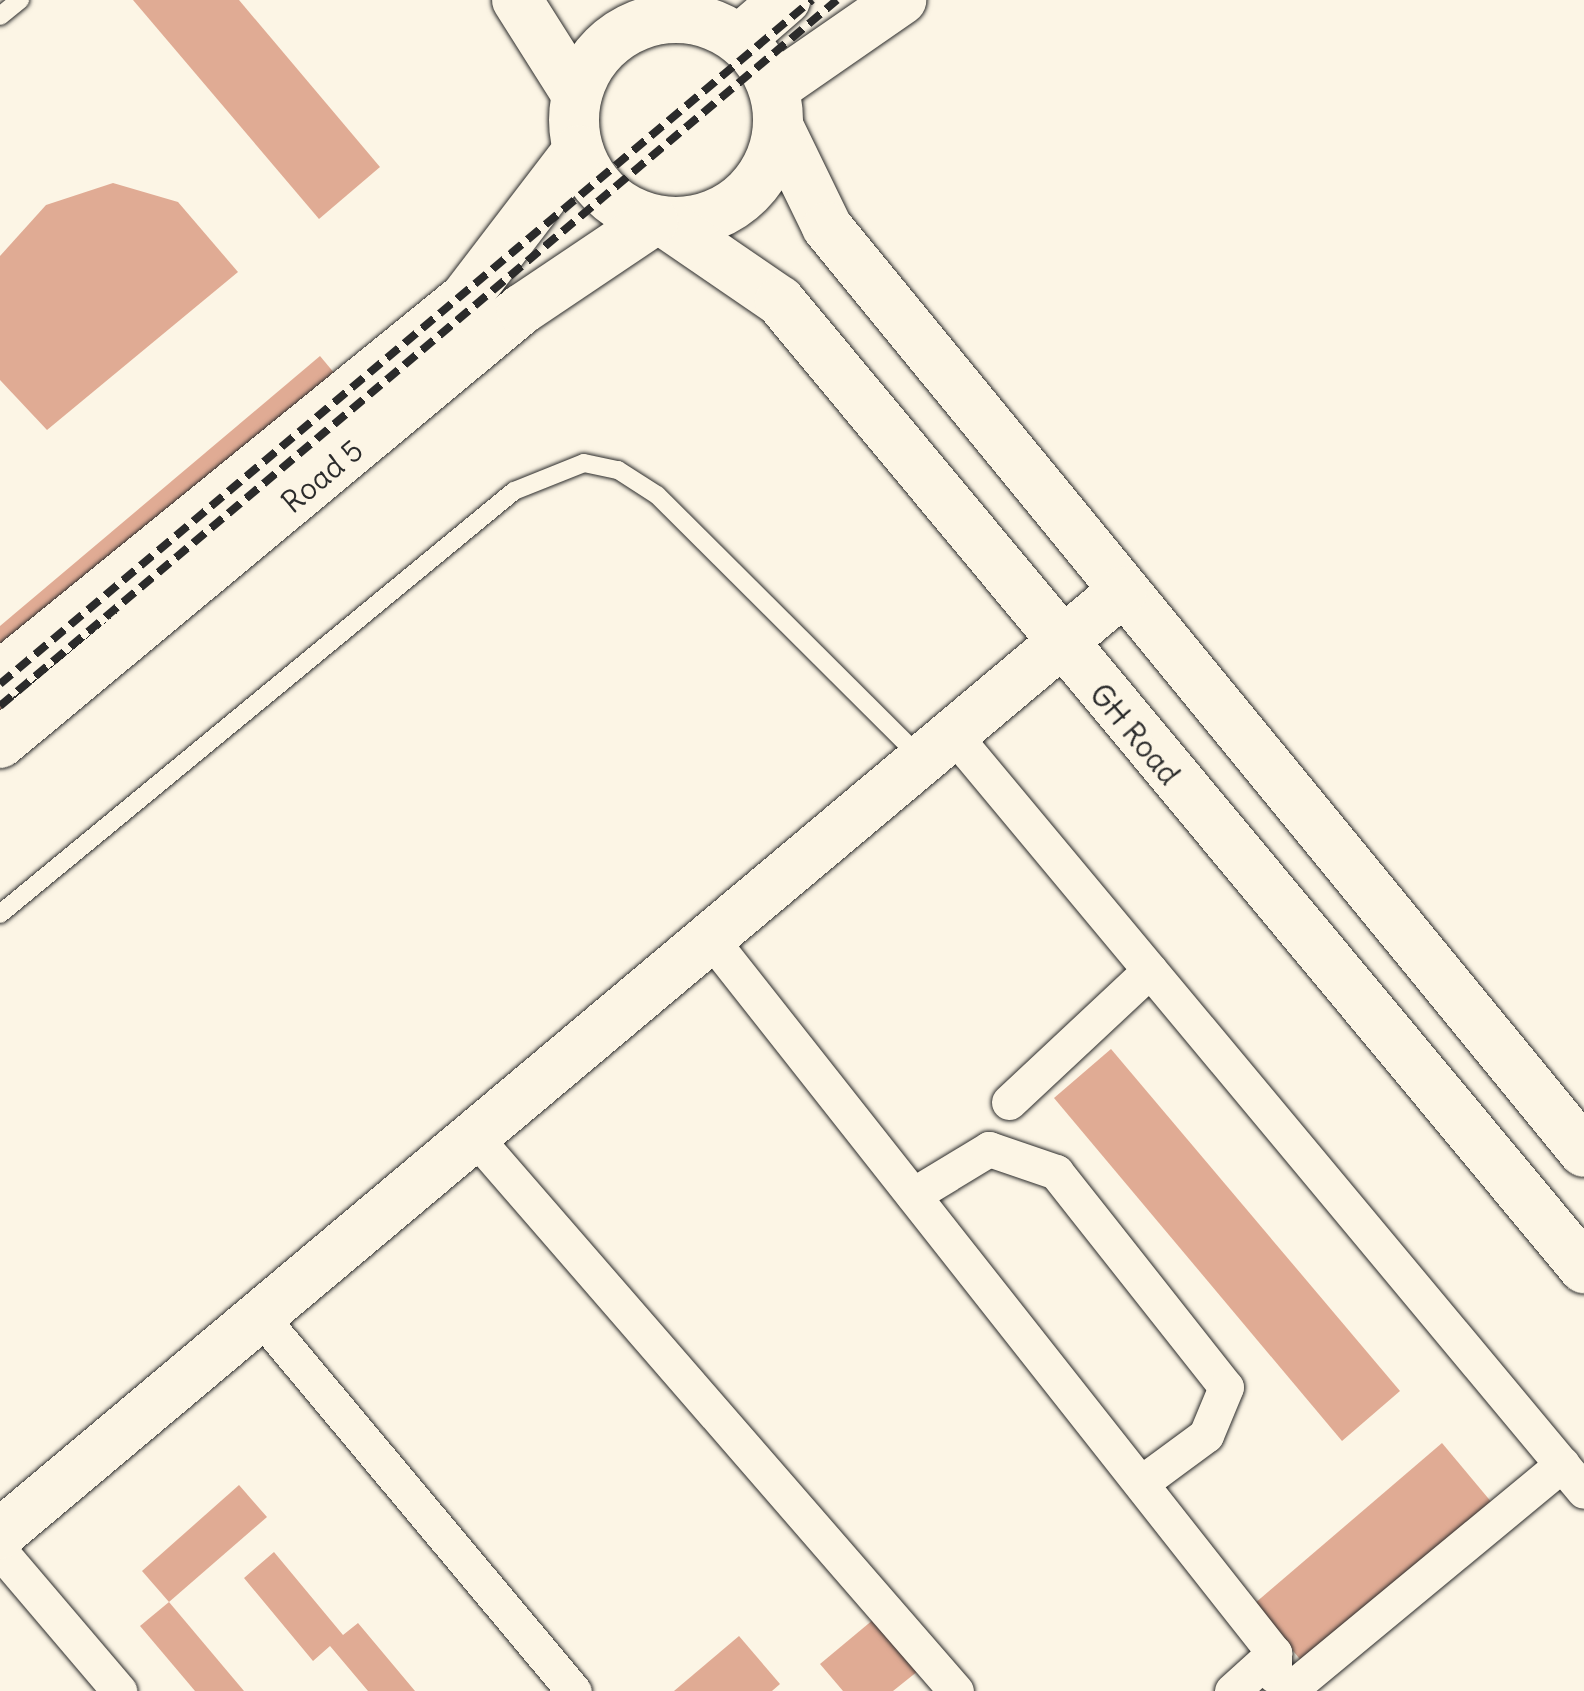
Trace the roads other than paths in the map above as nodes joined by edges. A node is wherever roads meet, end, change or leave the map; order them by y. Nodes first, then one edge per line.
1 (20, 0) edge
2 (517, 0) edge
3 (786, 0) edge
4 (901, 0) edge
5 (647, 10) edge
6 (0, 16) edge
7 (740, 39) junction
8 (576, 95) junction
9 (776, 108) junction
10 (578, 150) junction
11 (660, 222) junction
12 (1122, 592) junction
13 (1060, 644) junction
14 (0, 676) edge
15 (0, 743) edge
16 (938, 747) junction
17 (0, 914) edge
18 (710, 938) junction
19 (1150, 970) junction
20 (1008, 1102) dead end
21 (474, 1136) junction
22 (1584, 1152) edge
23 (913, 1194) junction
24 (1584, 1268) edge
25 (260, 1316) junction
26 (1573, 1478) edge
27 (1141, 1483) junction
28 (0, 1534) edge
29 (0, 1550) edge
30 (1274, 1653) junction
31 (119, 1691) edge
32 (574, 1691) edge
33 (956, 1691) edge
34 (1232, 1691) edge
35 (1274, 1691) edge
36 (1288, 1691) edge

1 - 6 lane
2 - 8 main road
3 - 7 main road
4 - 9 main road
5 - 7 main road
5 - 8 main road
7 - 9 main road
8 - 10 main road
9 - 11 main road
9 - 12 main road
10 - 11 main road
10 - 14 main road, Road 5
11 - 13 main road, GH Road
11 - 15 main road, Road 5
12 - 13 main road
12 - 22 main road
13 - 16 main road
13 - 24 main road, GH Road
16 - 17 lane
16 - 18 main road
16 - 19 street
18 - 21 main road
18 - 23 street
19 - 20 street
19 - 26 street
21 - 25 main road
21 - 33 street
23 - 27 street
23 - 27 street
25 - 28 main road
25 - 32 street
26 - 36 street
27 - 30 street
29 - 31 street
30 - 34 street
30 - 35 street

